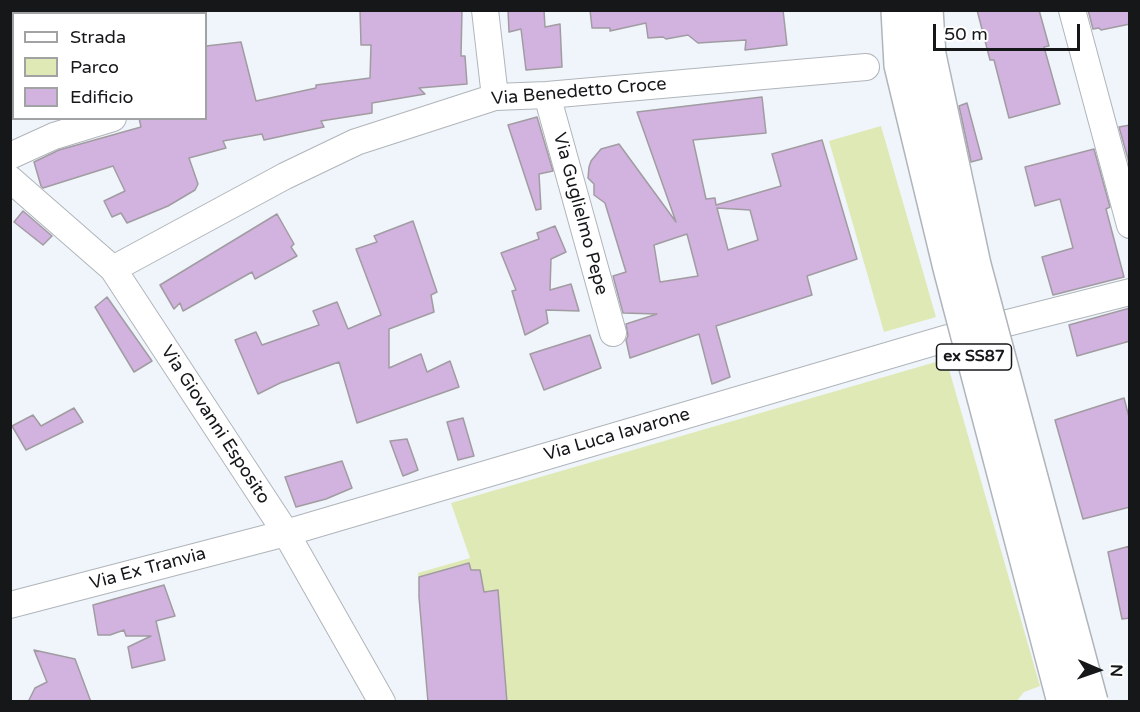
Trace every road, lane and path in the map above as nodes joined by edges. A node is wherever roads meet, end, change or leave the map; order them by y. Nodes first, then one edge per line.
1 (485, 10) edge
2 (898, 10) edge
3 (926, 10) edge
4 (1072, 10) edge
5 (866, 67) dead end
6 (547, 94) junction
7 (495, 97) junction
8 (106, 120) edge
9 (10, 156) edge
10 (10, 178) edge
11 (1130, 225) edge
12 (113, 269) junction
13 (1130, 292) edge
14 (613, 333) dead end
15 (286, 533) junction
16 (10, 605) edge
17 (382, 702) edge
18 (1064, 702) edge
19 (1091, 702) edge

1 - 7 street
2 - 18 highway, ex SS87, bridge
3 - 19 highway, ex SS87, bridge
4 - 11 street
5 - 6 street, Via Benedetto Croce
6 - 7 street, Via Benedetto Croce
6 - 14 street, Via Guglielmo Pepe
7 - 12 street, Via Benedetto Croce
8 - 9 street
10 - 12 street, Via Giovanni Esposito
12 - 15 street, Via Giovanni Esposito
13 - 15 street, Via Luca Iavarone
15 - 16 street, Via Ex Tranvia
15 - 17 street, Via Giovanni Esposito

